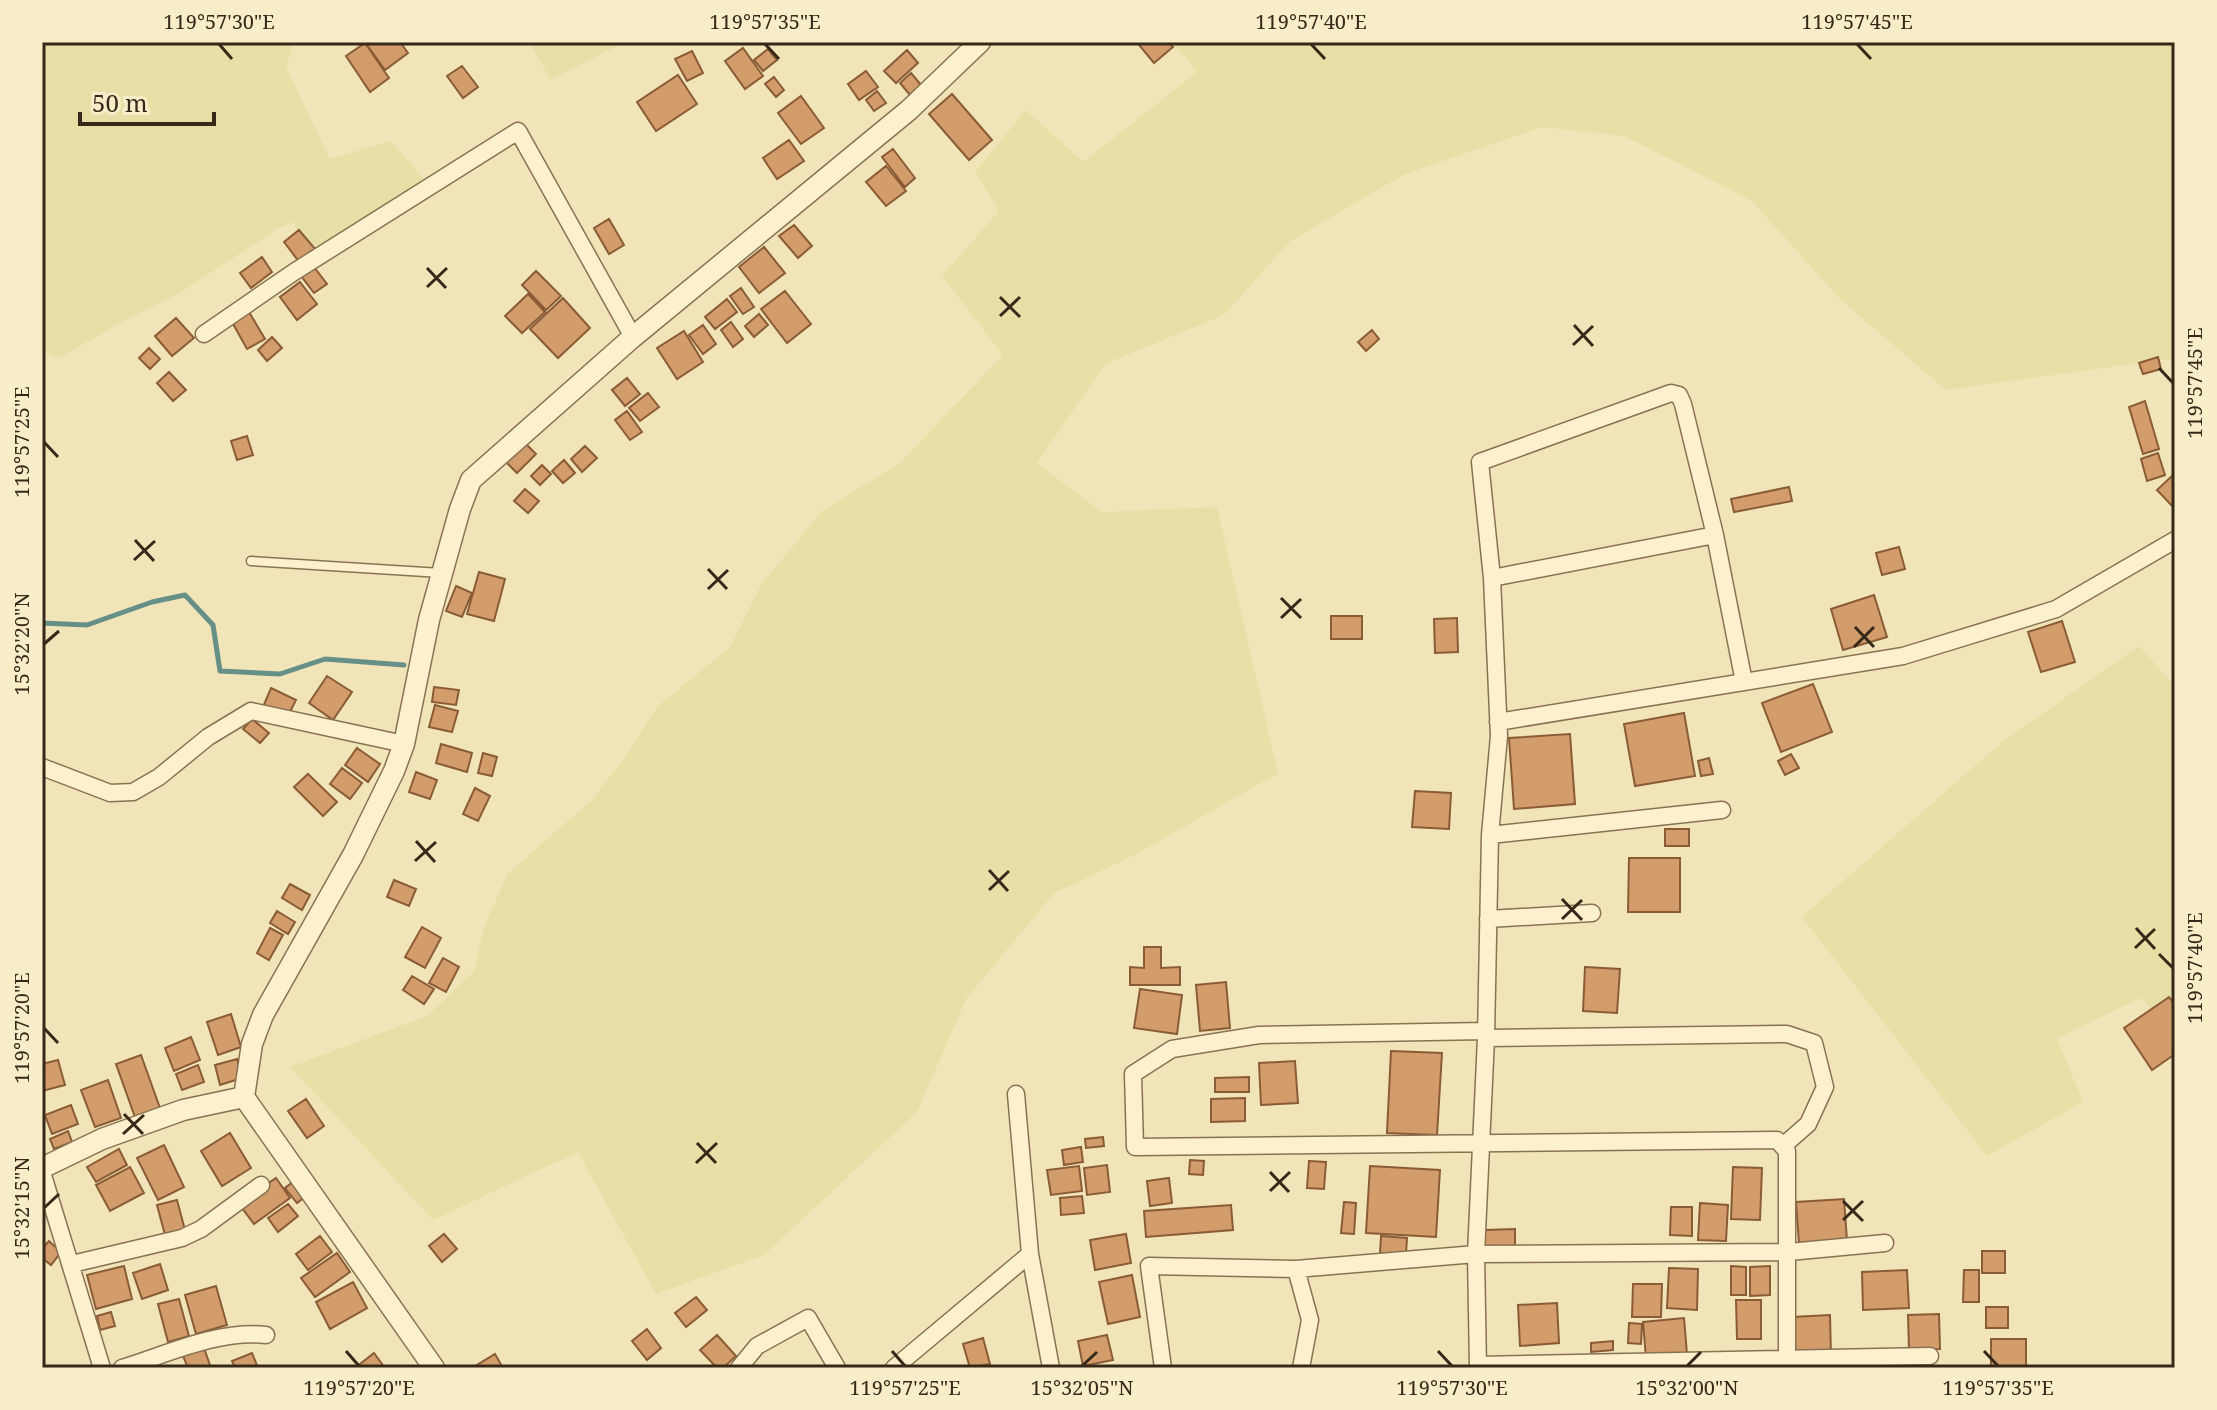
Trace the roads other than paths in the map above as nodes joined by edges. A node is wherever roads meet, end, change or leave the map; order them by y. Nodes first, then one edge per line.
1 (980, 42) edge
2 (204, 334) dead end
3 (633, 337) junction
4 (1715, 535) junction
5 (2175, 540) edge
6 (251, 561) dead end
7 (441, 573) junction
8 (1492, 578) junction
9 (1744, 682) junction
10 (1498, 722) junction
11 (404, 744) junction
12 (42, 767) edge
13 (1722, 810) dead end
14 (1490, 835) junction
15 (1592, 913) dead end
16 (1488, 919) junction
17 (1485, 1035) junction
18 (1016, 1094) dead end
19 (244, 1097) junction
20 (1481, 1145) junction
21 (1784, 1145) junction
22 (42, 1170) edge
23 (261, 1185) dead end
24 (1885, 1243) dead end
25 (1789, 1252) junction
26 (1030, 1254) junction
27 (1476, 1254) junction
28 (72, 1264) junction
29 (1296, 1269) junction
30 (266, 1335) dead end
31 (1930, 1356) dead end
32 (1787, 1364) edge
33 (1478, 1366) edge
34 (102, 1368) edge
35 (122, 1368) edge
36 (434, 1368) edge
37 (739, 1368) edge
38 (837, 1368) edge
39 (894, 1368) edge
40 (1051, 1368) edge
41 (1163, 1368) edge
42 (1301, 1368) edge

1 - 3 street
2 - 3 street
3 - 7 street
4 - 8 street
4 - 8 street
4 - 9 street
5 - 9 street
6 - 7 lane
7 - 11 street
8 - 10 street
9 - 10 street
10 - 14 street
11 - 12 street
11 - 19 street
13 - 14 street
14 - 16 street
15 - 16 street
16 - 17 street
17 - 20 street
17 - 20 street
17 - 21 street
18 - 26 street
19 - 22 street
19 - 36 street
20 - 21 street
20 - 27 street
21 - 25 street
22 - 28 street
23 - 28 street
24 - 25 street
25 - 27 street
25 - 32 street
26 - 39 street
26 - 40 street
27 - 29 street
27 - 33 street
28 - 34 street
29 - 41 street
29 - 42 street
30 - 35 street
31 - 32 street
32 - 33 street
37 - 38 street

